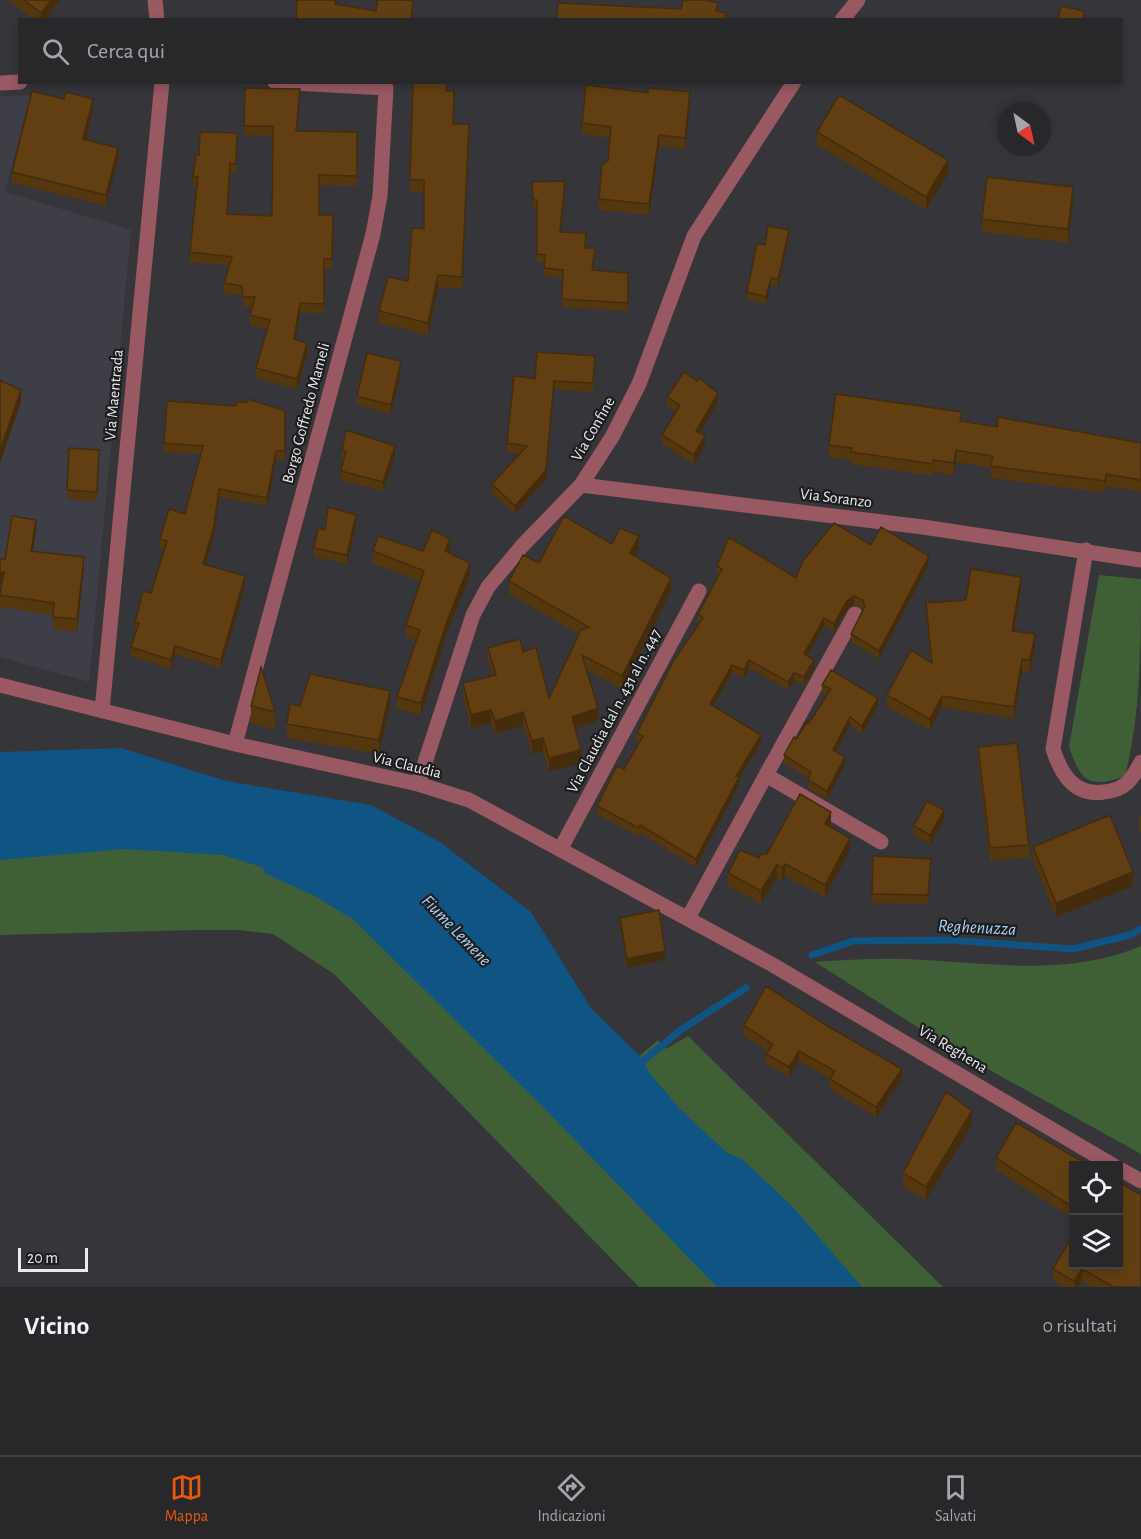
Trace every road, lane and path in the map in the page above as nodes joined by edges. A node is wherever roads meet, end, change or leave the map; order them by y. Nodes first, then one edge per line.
1 (155, 0) edge
2 (858, 0) edge
3 (157, 18) edge
4 (844, 18) edge
5 (18, 82) edge
6 (0, 83) edge
7 (162, 84) edge
8 (312, 84) edge
9 (793, 84) edge
10 (581, 485) junction
11 (1086, 550) junction
12 (1141, 560) edge
13 (699, 591) dead end
14 (855, 614) dead end
15 (0, 685) edge
16 (102, 711) junction
17 (235, 744) junction
18 (1141, 762) edge
19 (766, 776) junction
20 (418, 784) junction
21 (881, 842) dead end
22 (561, 848) junction
23 (688, 918) junction
24 (773, 966) joint
25 (1105, 1161) edge
26 (1123, 1170) edge
27 (1141, 1181) edge

1 - 3 street
2 - 4 street
5 - 6 street
7 - 16 street, Via Maentrada
8 - 17 street, Borgo Goffredo Mameli
9 - 10 street, Via Confine
10 - 11 street, Via Soranzo
10 - 20 street, Via Confine
11 - 12 street, Via Soranzo
11 - 18 street
13 - 22 street, Via Claudia dal n. 431 al n. 447
14 - 19 street
15 - 16 street, Via Claudia
16 - 17 street, Via Claudia
17 - 20 street, Via Claudia
19 - 21 street
19 - 23 street
20 - 22 street, Via Claudia
22 - 23 street, Via Claudia
23 - 24 street, Via Claudia
24 - 25 street, Via Reghena
26 - 27 street

